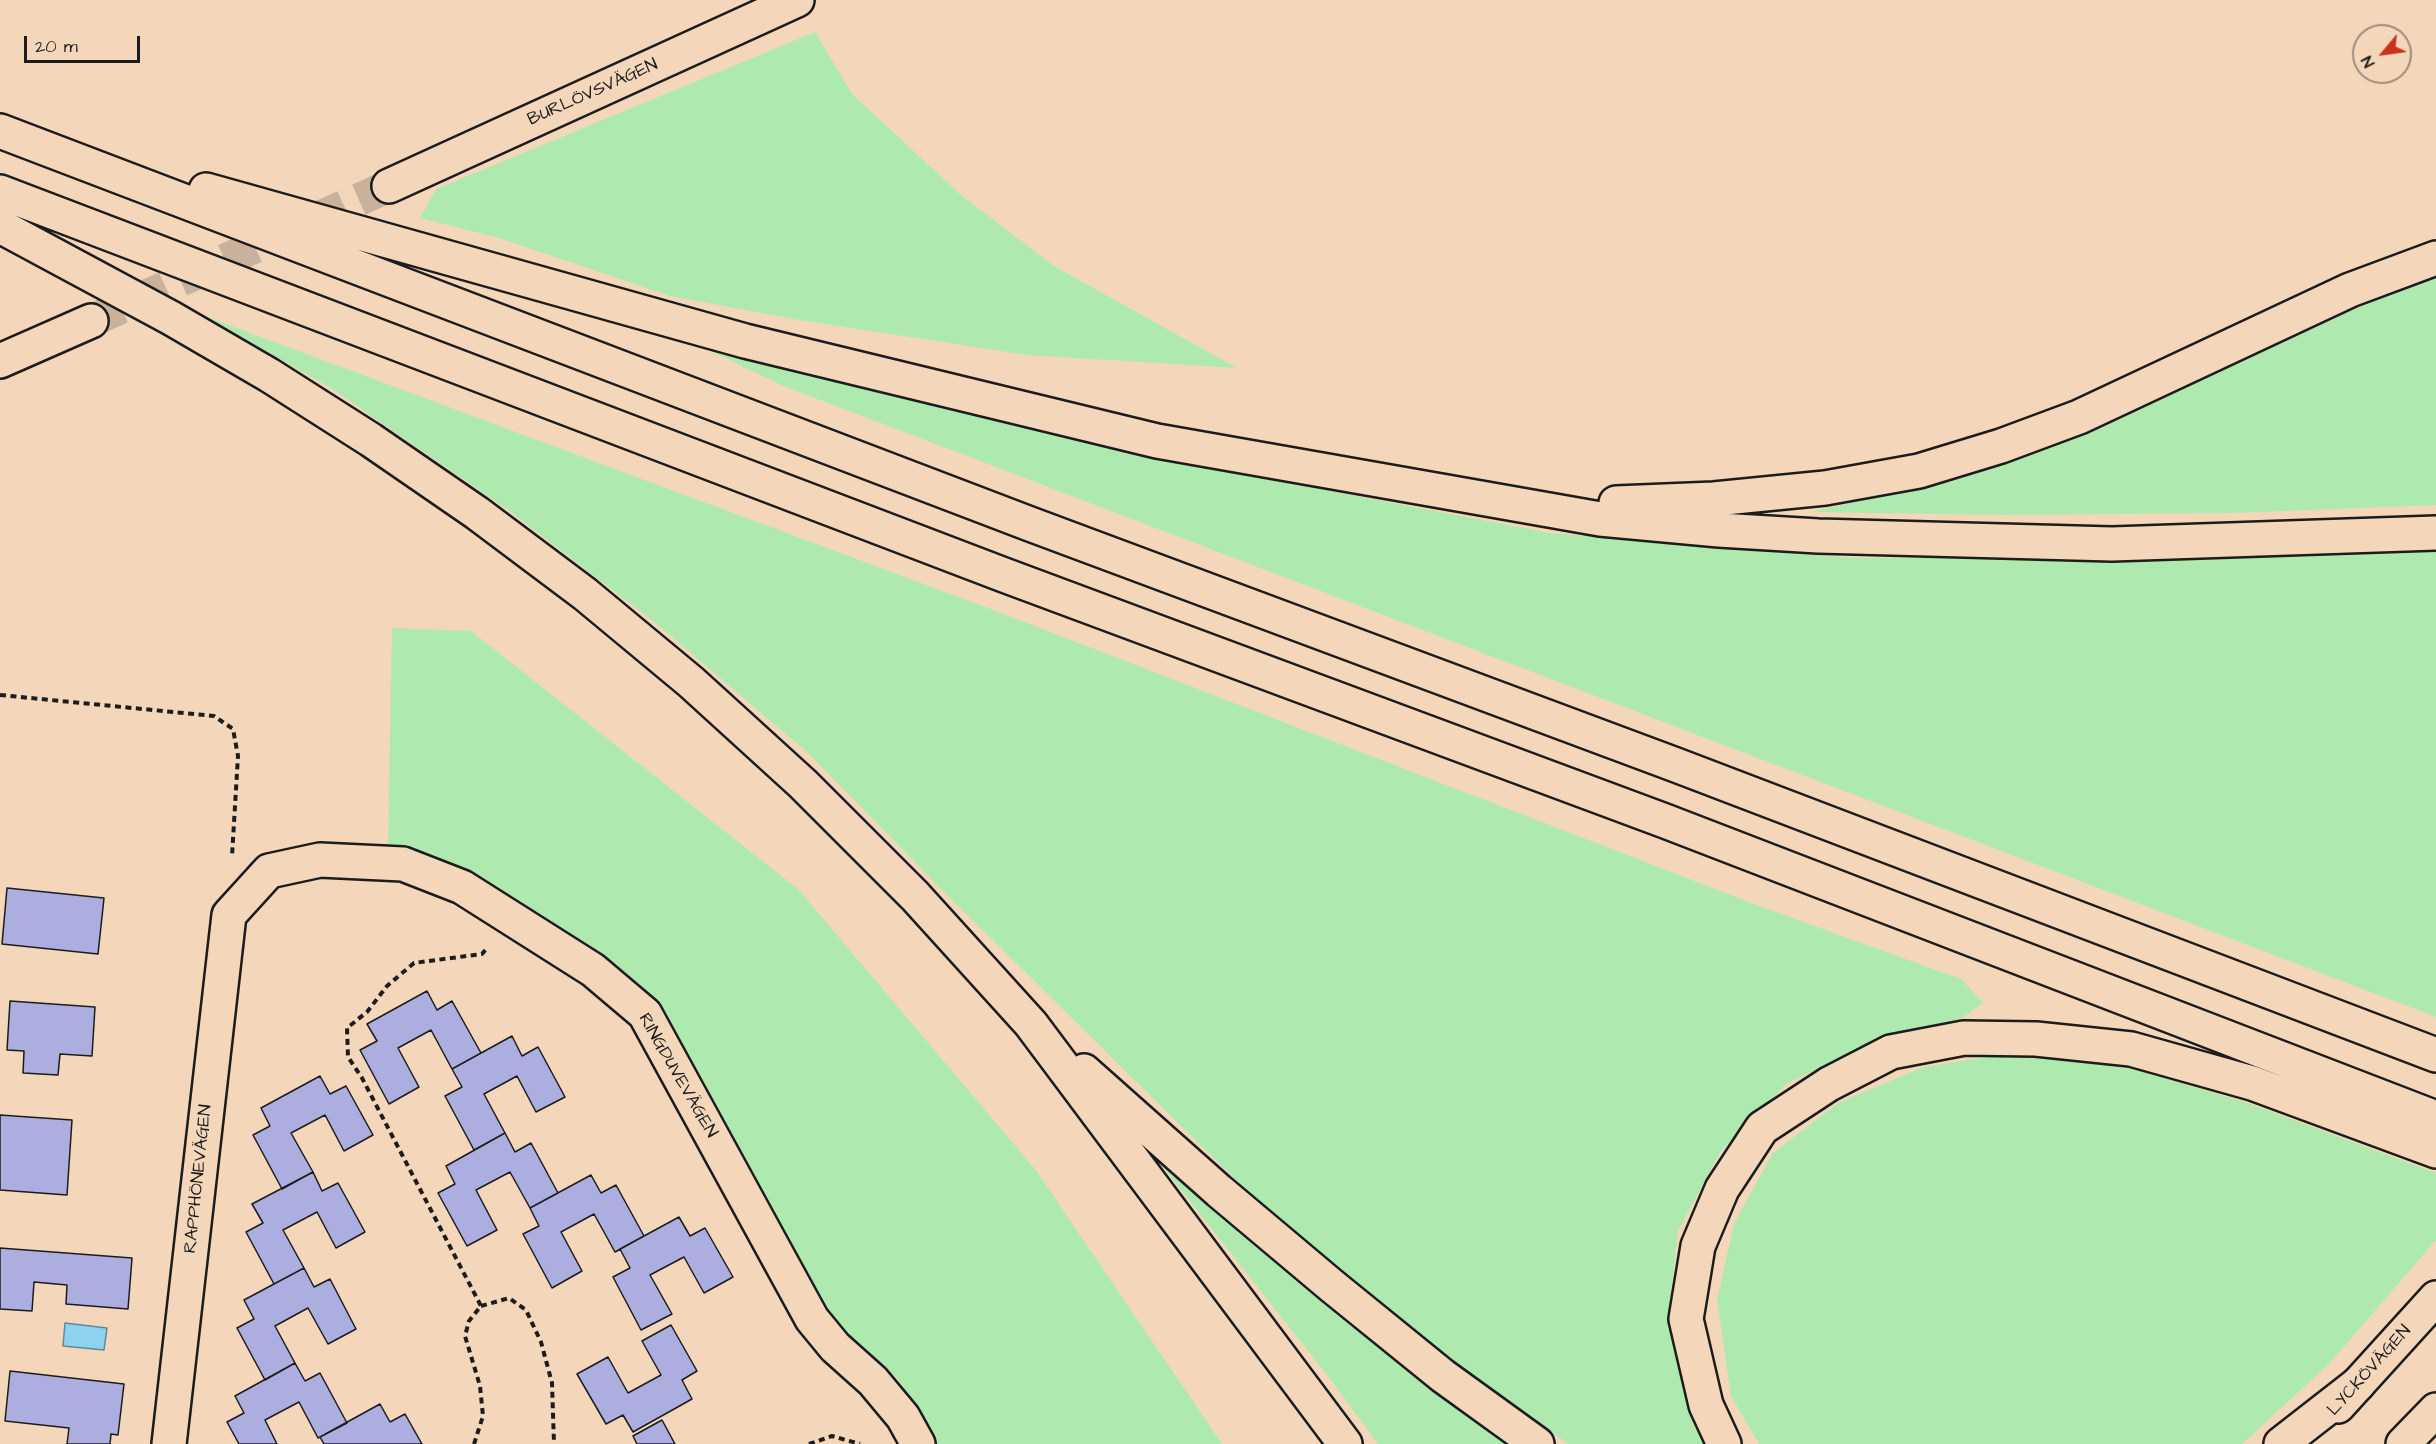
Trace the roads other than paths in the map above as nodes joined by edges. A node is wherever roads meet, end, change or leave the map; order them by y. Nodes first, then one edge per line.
1 (797, 0) edge
2 (0, 131) edge
3 (33, 144) junction
4 (390, 186) tunnel mouth
5 (0, 192) edge
6 (0, 226) edge
7 (2436, 258) edge
8 (91, 321) tunnel mouth
9 (0, 361) edge
10 (1464, 496) junction
11 (2436, 533) edge
12 (229, 915) joint
13 (1031, 1024) junction
14 (2436, 1055) edge
15 (2436, 1118) edge
16 (2436, 1150) edge
17 (2436, 1298) edge
18 (2358, 1384) junction
19 (2436, 1410) edge
20 (169, 1444) edge
21 (918, 1444) edge
22 (1345, 1444) edge
23 (1537, 1444) edge
24 (1724, 1444) edge
25 (2281, 1444) edge
26 (2303, 1444) edge
27 (2403, 1444) edge

1 - 4 main road, BURLÖVSVÄGEN
2 - 3 main road
3 - 10 main road
3 - 14 main road
5 - 15 main road
6 - 13 main road
7 - 10 main road
8 - 9 main road
10 - 11 main road
12 - 20 main road, RAPPHÖNEVÄGEN
12 - 21 main road, RINGDUVEVÄGEN
13 - 22 main road
13 - 23 main road
16 - 24 main road
17 - 18 main road, LYCKÖVÄGEN
18 - 25 main road
18 - 26 main road, LYCKÖVÄGEN
19 - 27 main road

